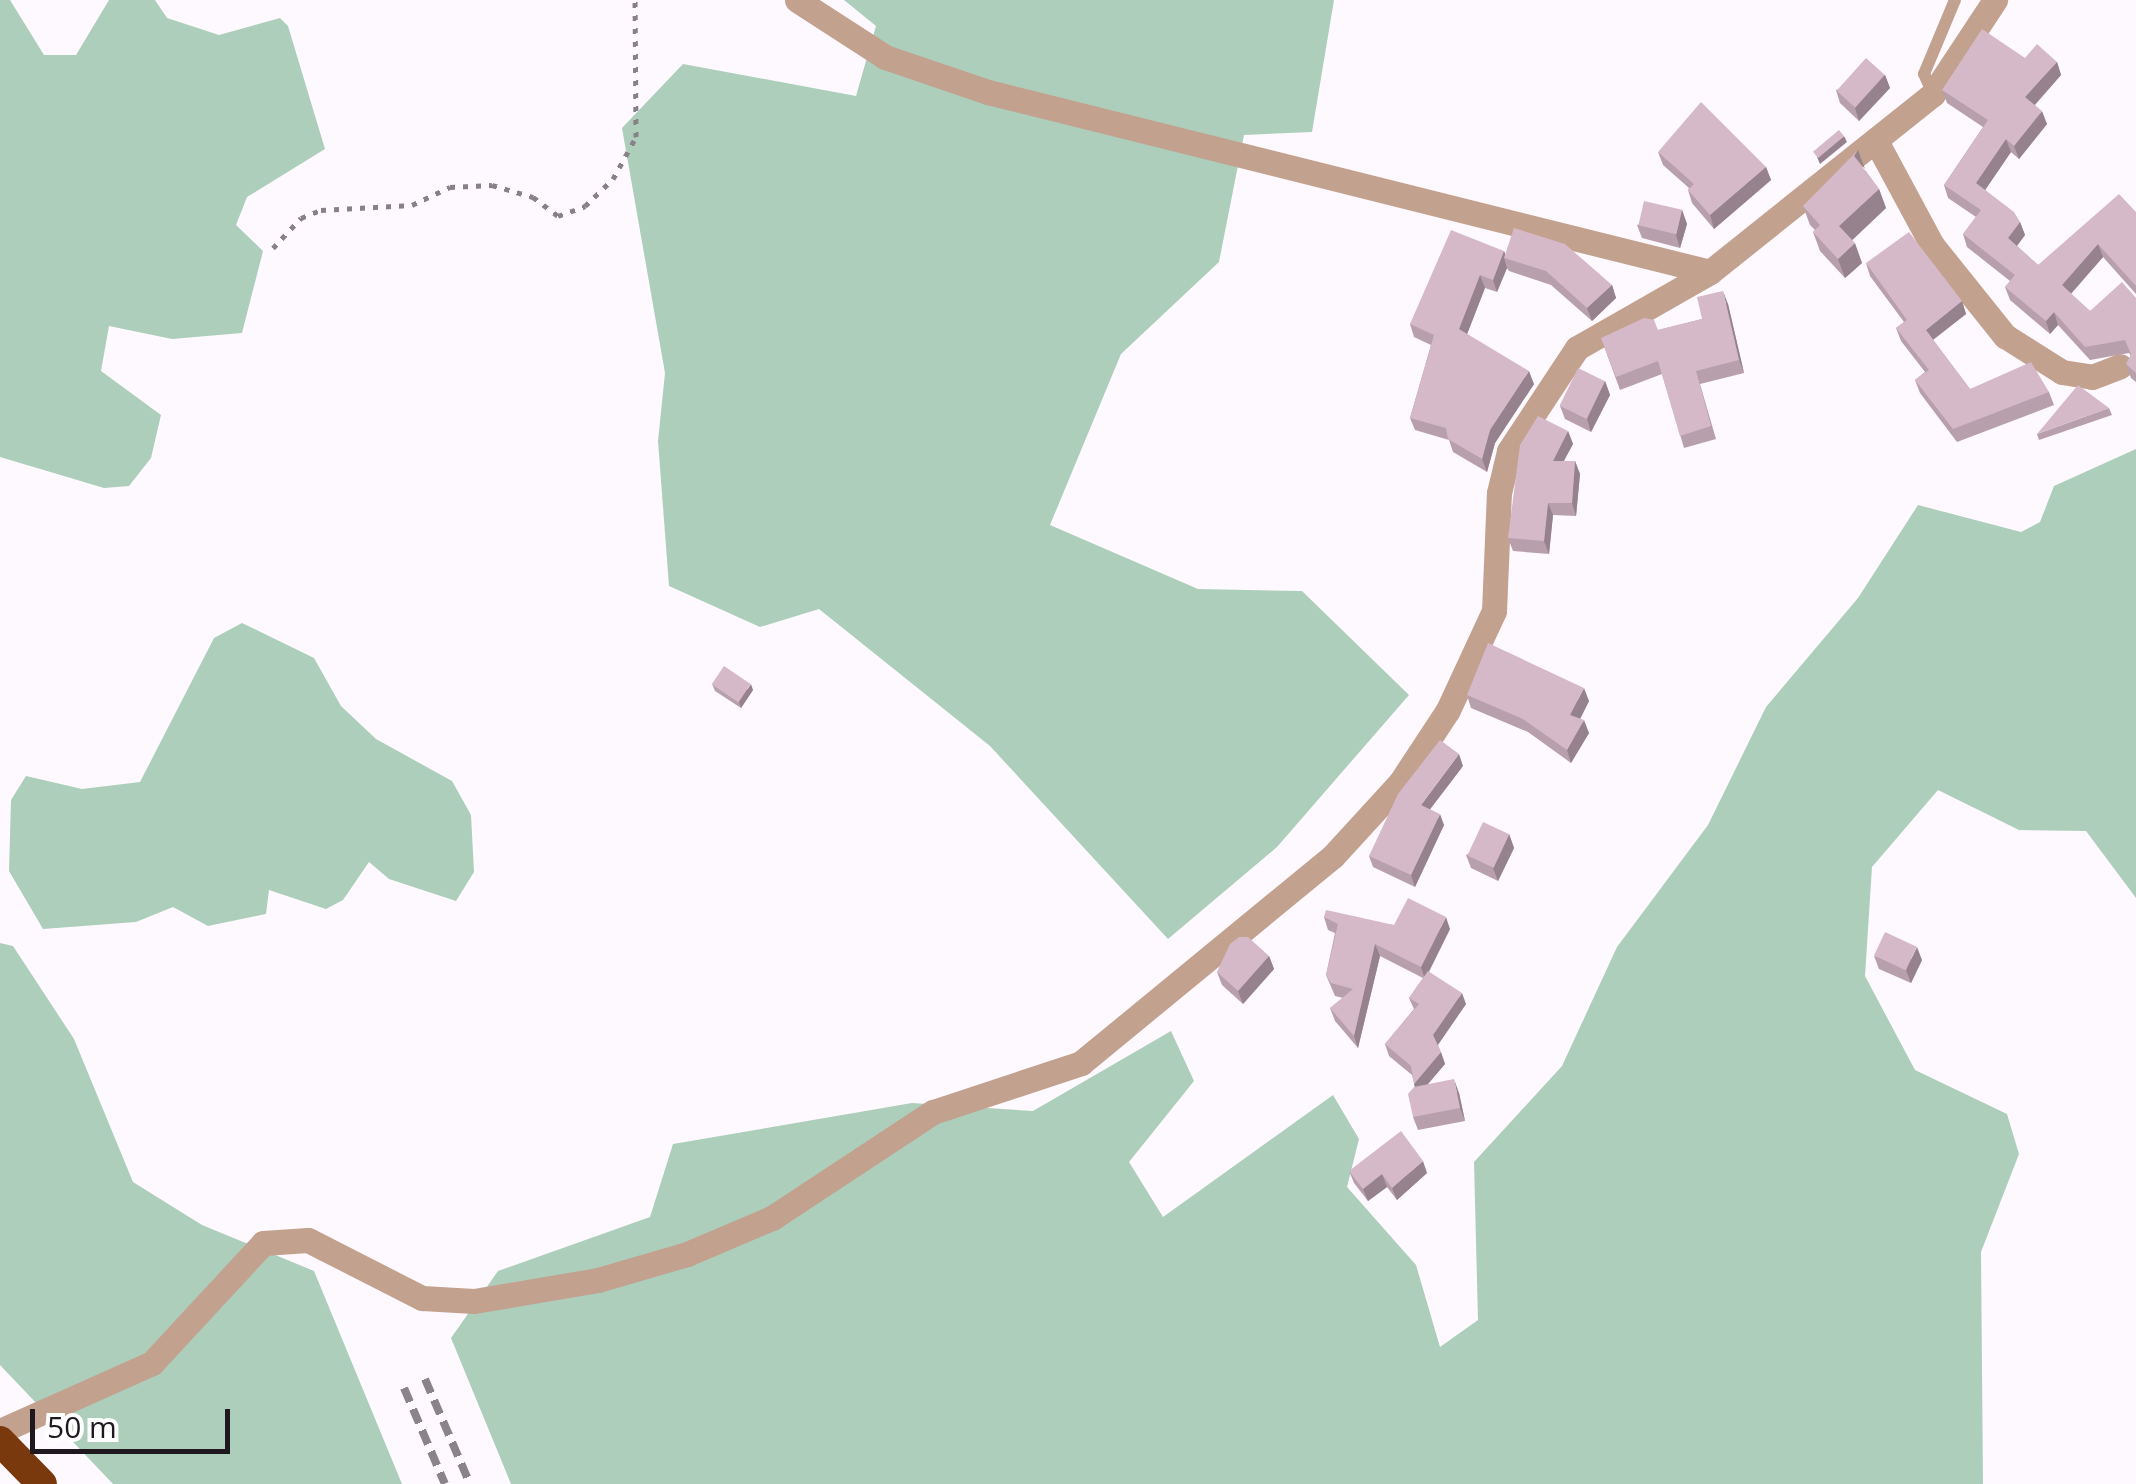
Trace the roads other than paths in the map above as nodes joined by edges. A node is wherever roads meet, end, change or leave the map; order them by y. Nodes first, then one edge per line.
1 (797, 0) edge
2 (1955, 0) edge
3 (1995, 0) edge
4 (1933, 94) junction
5 (1876, 141) junction
6 (1710, 272) junction
7 (2120, 366) dead end
8 (0, 1431) edge
9 (0, 1440) edge
10 (34, 1475) edge

1 - 6 street
2 - 4 lane
3 - 4 street
4 - 5 street
5 - 6 street
5 - 7 street
6 - 8 street
9 - 10 highway

